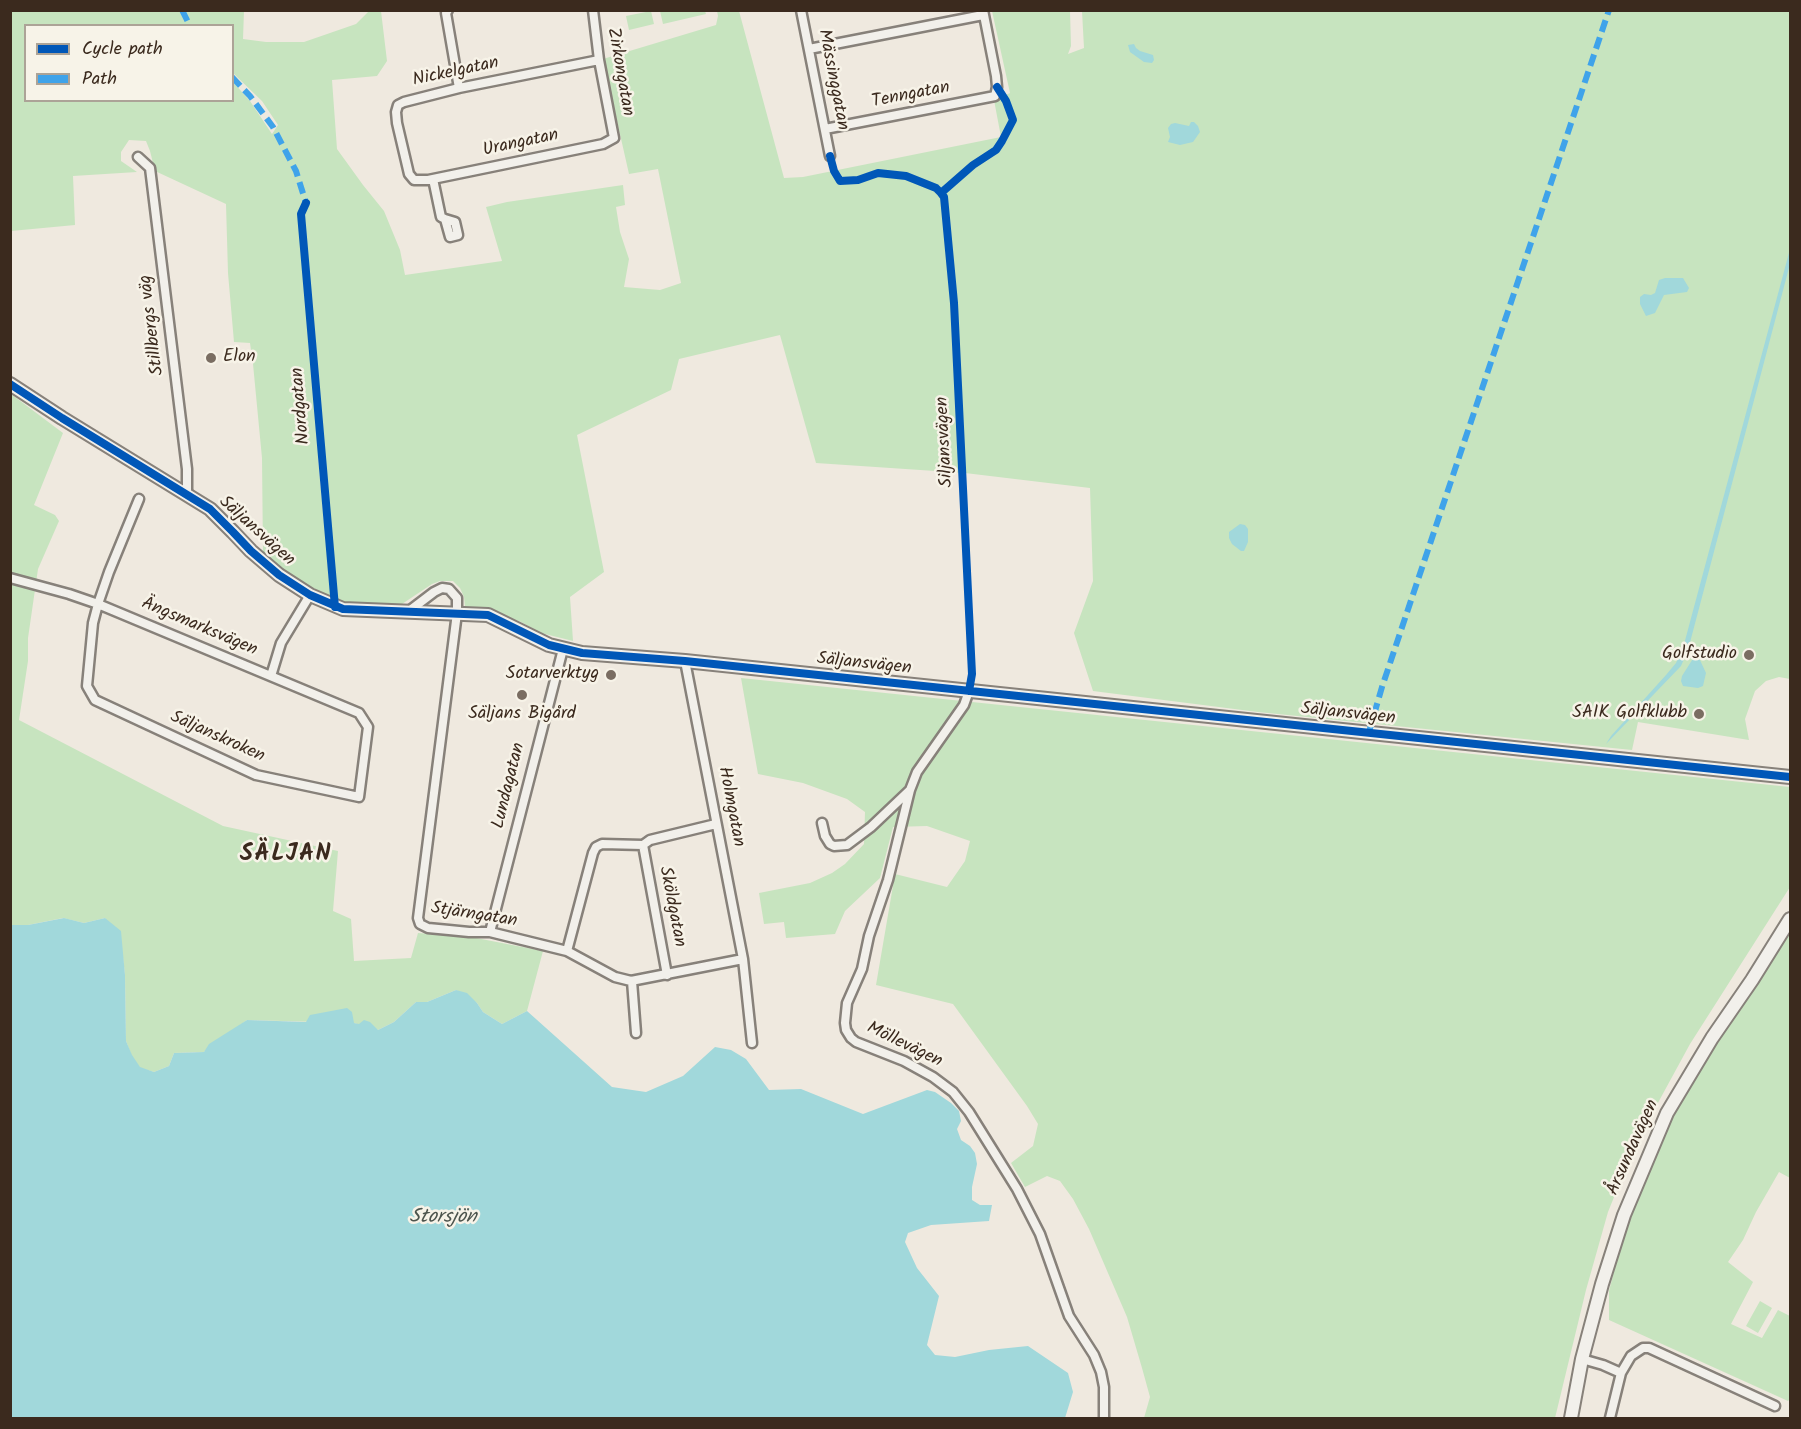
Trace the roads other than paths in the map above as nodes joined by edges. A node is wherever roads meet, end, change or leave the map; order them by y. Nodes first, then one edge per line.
1 (448, 10) edge
2 (592, 10) edge
3 (801, 10) edge
4 (983, 13) edge
5 (809, 49) junction
6 (599, 60) junction
7 (459, 88) junction
8 (825, 129) junction
9 (614, 138) joint
10 (830, 156) dead end
11 (138, 157) dead end
12 (433, 179) junction
13 (414, 180) joint
14 (445, 219) dead end
15 (10, 384) edge
16 (187, 495) junction
17 (139, 500) dead end
18 (10, 578) edge
19 (310, 594) junction
20 (98, 604) junction
21 (406, 613) junction
22 (457, 614) junction
23 (562, 649) junction
24 (685, 661) junction
25 (271, 676) junction
26 (969, 691) junction
27 (1791, 777) edge
28 (910, 790) junction
29 (822, 823) dead end
30 (716, 824) junction
31 (643, 845) junction
32 (1791, 919) edge
33 (490, 932) junction
34 (567, 951) junction
35 (743, 959) junction
36 (667, 975) junction
37 (632, 981) junction
38 (636, 1032) dead end
39 (752, 1043) dead end
40 (1582, 1359) junction
41 (1621, 1373) junction
42 (1775, 1406) dead end
43 (1104, 1419) edge
44 (1571, 1419) edge
45 (1610, 1419) edge

1 - 7 street
2 - 6 street, Zirkongatan
3 - 5 street, Mässinggatan
4 - 5 street
4 - 8 street, Tenngatan
5 - 8 street, Mässinggatan
6 - 7 street, Nickelgatan
6 - 9 street, Zirkongatan
7 - 13 street, Nickelgatan
8 - 10 street, Mässinggatan
9 - 12 street, Urangatan
11 - 16 street, Stillbergs väg
12 - 13 street, Urangatan
12 - 14 street
15 - 16 street, Säljansvägen
16 - 19 street, Säljansvägen
17 - 20 street, Säljanskroken
18 - 20 street, Ängsmarksvägen
19 - 21 street, Säljansvägen
19 - 25 street, Ängsmarksvägen
20 - 25 street, Ängsmarksvägen
20 - 25 street, Säljanskroken
21 - 22 street, Säljansvägen
21 - 22 street
22 - 23 street, Säljansvägen
22 - 33 street, Stjärngatan
23 - 24 street, Säljansvägen
23 - 33 street, Lundagatan
24 - 26 street, Säljansvägen
24 - 30 street, Holmgatan
26 - 27 street, Säljansvägen
26 - 28 street, Möllevägen
28 - 29 street
28 - 43 street, Möllevägen
30 - 31 street
30 - 35 street, Holmgatan
31 - 34 street
31 - 36 street, Sköldgatan
32 - 40 street, Årsundavägen
33 - 34 street, Stjärngatan
34 - 37 street, Stjärngatan
35 - 36 street, Stjärngatan
35 - 39 street
36 - 37 street, Stjärngatan
37 - 38 street
40 - 41 street
40 - 44 street, Årsundavägen
41 - 42 street
41 - 45 street

